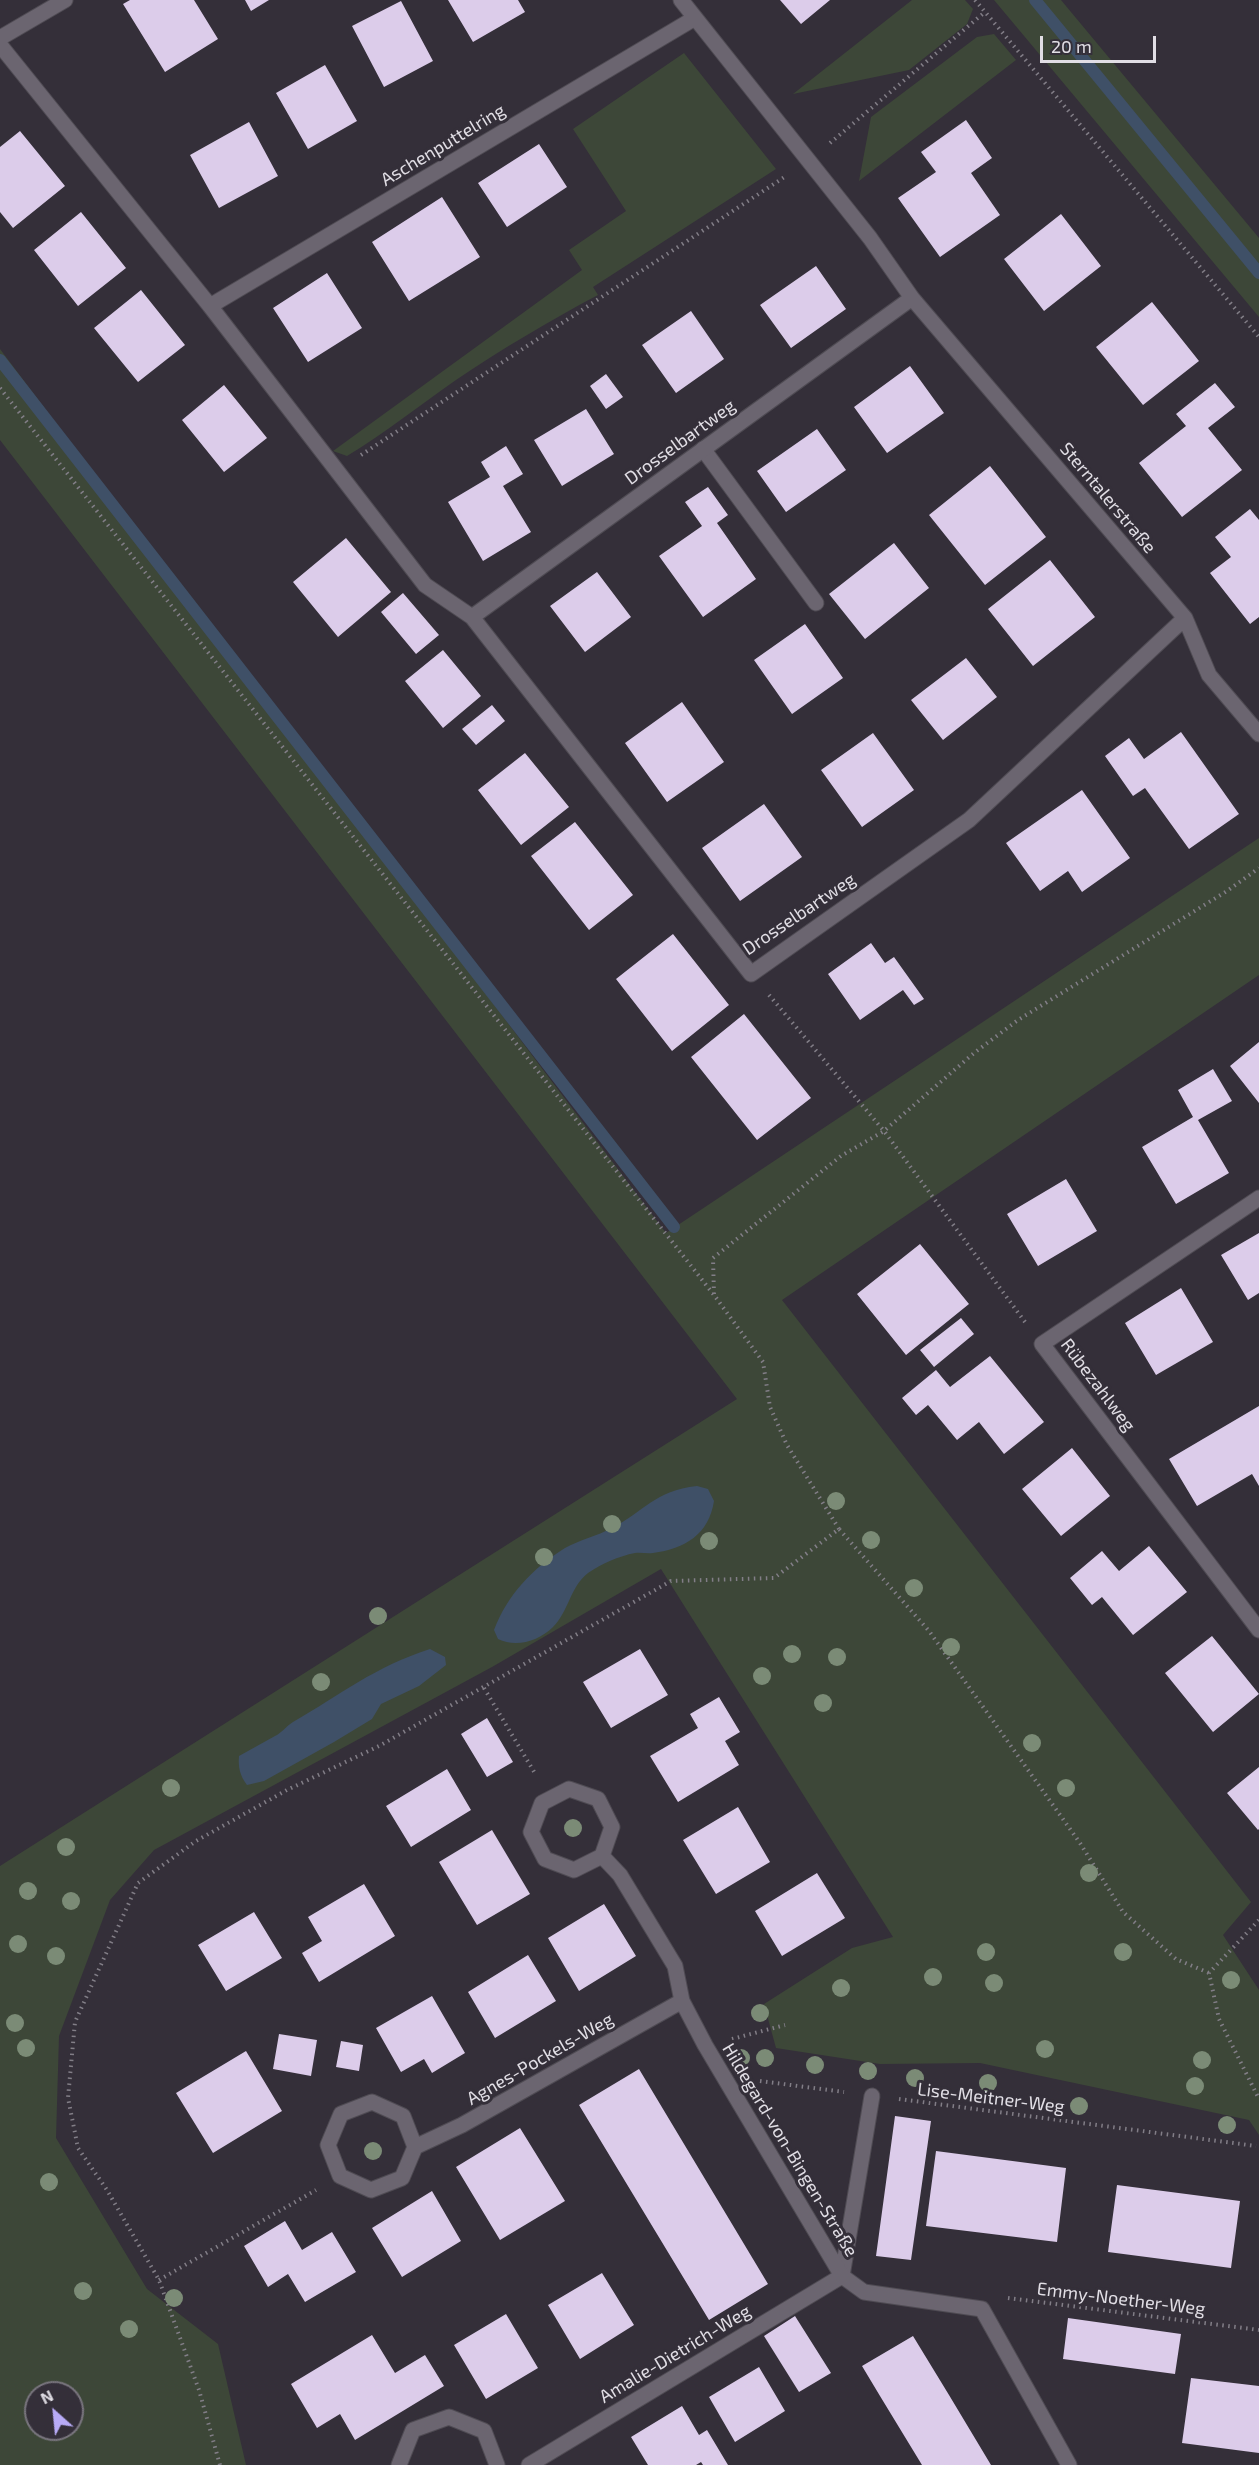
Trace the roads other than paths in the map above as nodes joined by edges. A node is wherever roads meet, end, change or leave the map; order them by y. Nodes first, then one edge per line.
1 (65, 0) edge
2 (681, 0) edge
3 (695, 18) junction
4 (0, 39) edge
5 (0, 45) edge
6 (912, 298) junction
7 (210, 306) junction
8 (703, 449) junction
9 (816, 603) dead end
10 (472, 617) junction
11 (1185, 618) junction
12 (1259, 734) edge
13 (1259, 1198) edge
14 (1259, 1630) edge
15 (602, 1856) junction
16 (682, 2001) junction
17 (872, 2096) road end
18 (415, 2147) junction
19 (842, 2276) junction
20 (399, 2465) edge
21 (497, 2465) edge
22 (529, 2465) edge
23 (1070, 2465) edge

1 - 4 street
2 - 3 street
3 - 6 street
3 - 7 street, Aschenputtelring
5 - 7 street
6 - 8 street, Drosselbartweg
6 - 11 street, Sterntalerstraße
7 - 10 street, Drosselbartweg
8 - 9 street
8 - 10 street, Drosselbartweg
10 - 11 street, Drosselbartweg
11 - 12 street, Sterntalerstraße
13 - 14 street, Rübezahlweg
15 - 15 street
15 - 16 street, Hildegard-von-Bingen-Straße
16 - 18 street, Agnes-Pockels-Weg
16 - 19 street, Hildegard-von-Bingen-Straße
17 - 19 street
18 - 18 street
19 - 22 street, Amalie-Dietrich-Weg
19 - 23 street, Hildegard-von-Bingen-Straße
20 - 21 street

